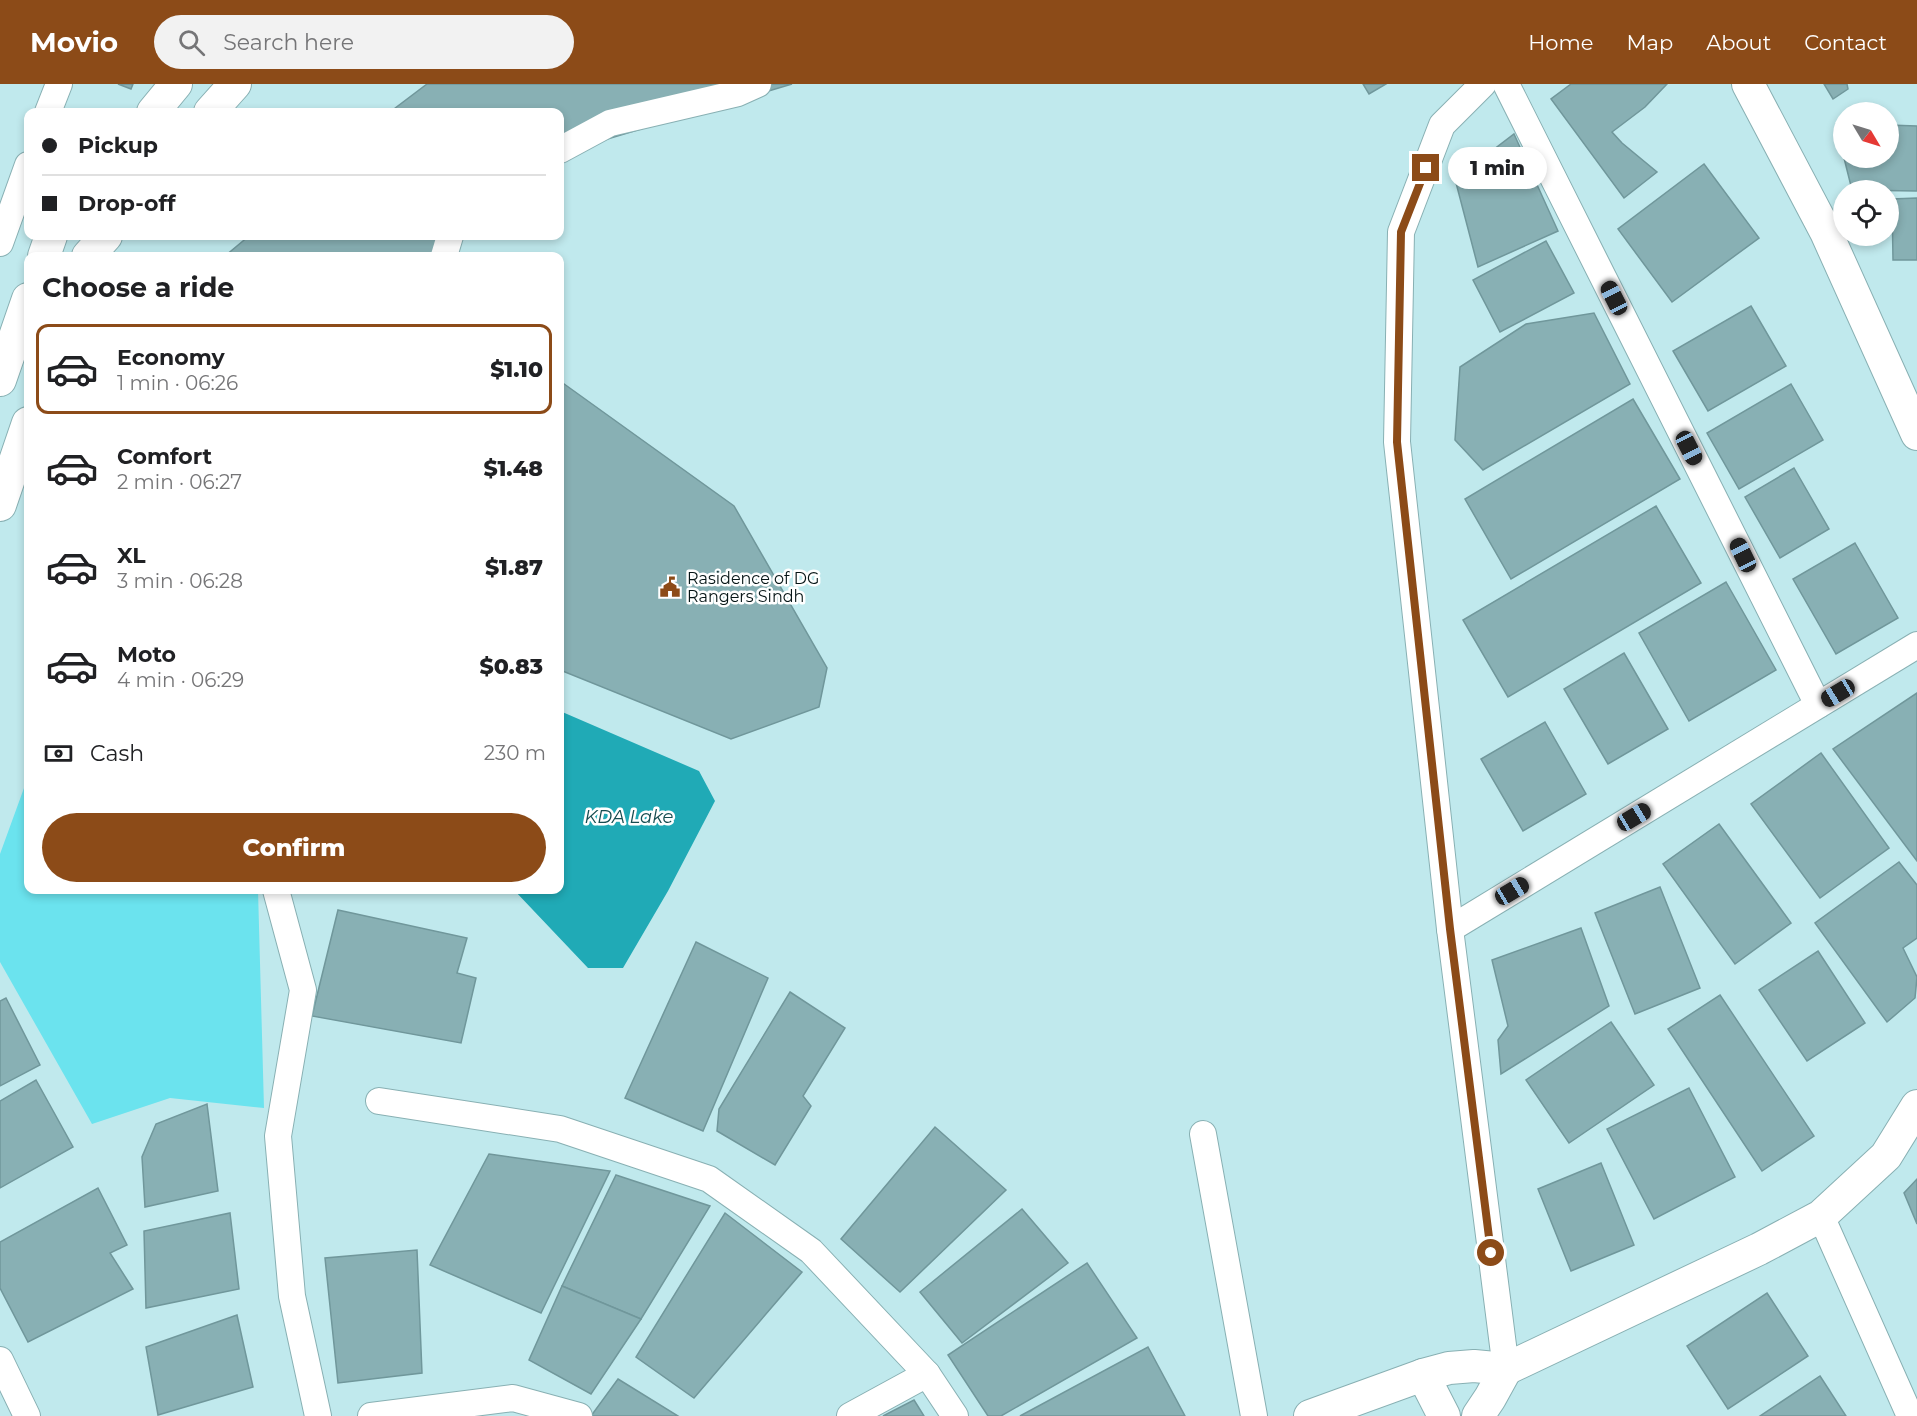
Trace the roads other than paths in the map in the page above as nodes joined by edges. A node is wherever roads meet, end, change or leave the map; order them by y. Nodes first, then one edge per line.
1 (58, 84) edge
2 (176, 84) edge
3 (235, 84) edge
4 (759, 84) edge
5 (1483, 84) edge
6 (1506, 84) edge
7 (1748, 84) edge
8 (49, 108) edge
9 (156, 108) edge
10 (214, 108) edge
11 (564, 148) edge
12 (24, 176) edge
13 (102, 240) edge
14 (0, 243) edge
15 (92, 252) edge
16 (24, 311) edge
17 (0, 380) edge
18 (1905, 383) edge
19 (1917, 434) edge
20 (24, 435) edge
21 (0, 506) edge
22 (1917, 645) edge
23 (1818, 705) junction
24 (277, 894) edge
25 (1450, 929) junction
26 (378, 1101) dead end
27 (1917, 1106) edge
28 (1203, 1134) dead end
29 (1821, 1216) junction
30 (0, 1360) edge
31 (1506, 1369) junction
32 (927, 1374) junction
33 (1423, 1375) junction
34 (27, 1416) edge
35 (318, 1416) edge
36 (371, 1416) edge
37 (579, 1416) edge
38 (850, 1416) edge
39 (955, 1416) edge
40 (1254, 1416) edge
41 (1310, 1416) edge
42 (1444, 1416) edge
43 (1478, 1416) edge
44 (1910, 1416) edge

1 - 8 street
2 - 9 street
3 - 10 street
4 - 11 street
5 - 25 street
6 - 23 street
7 - 18 street
12 - 14 street
13 - 15 street
16 - 17 street
18 - 19 street
20 - 21 street
22 - 23 street
23 - 25 street
24 - 35 street
25 - 31 street
26 - 32 street
27 - 29 street
28 - 40 street
29 - 31 street
29 - 44 street
30 - 34 street
31 - 33 street
31 - 43 street
32 - 38 street
32 - 39 street
33 - 41 street
33 - 42 street
36 - 37 street

